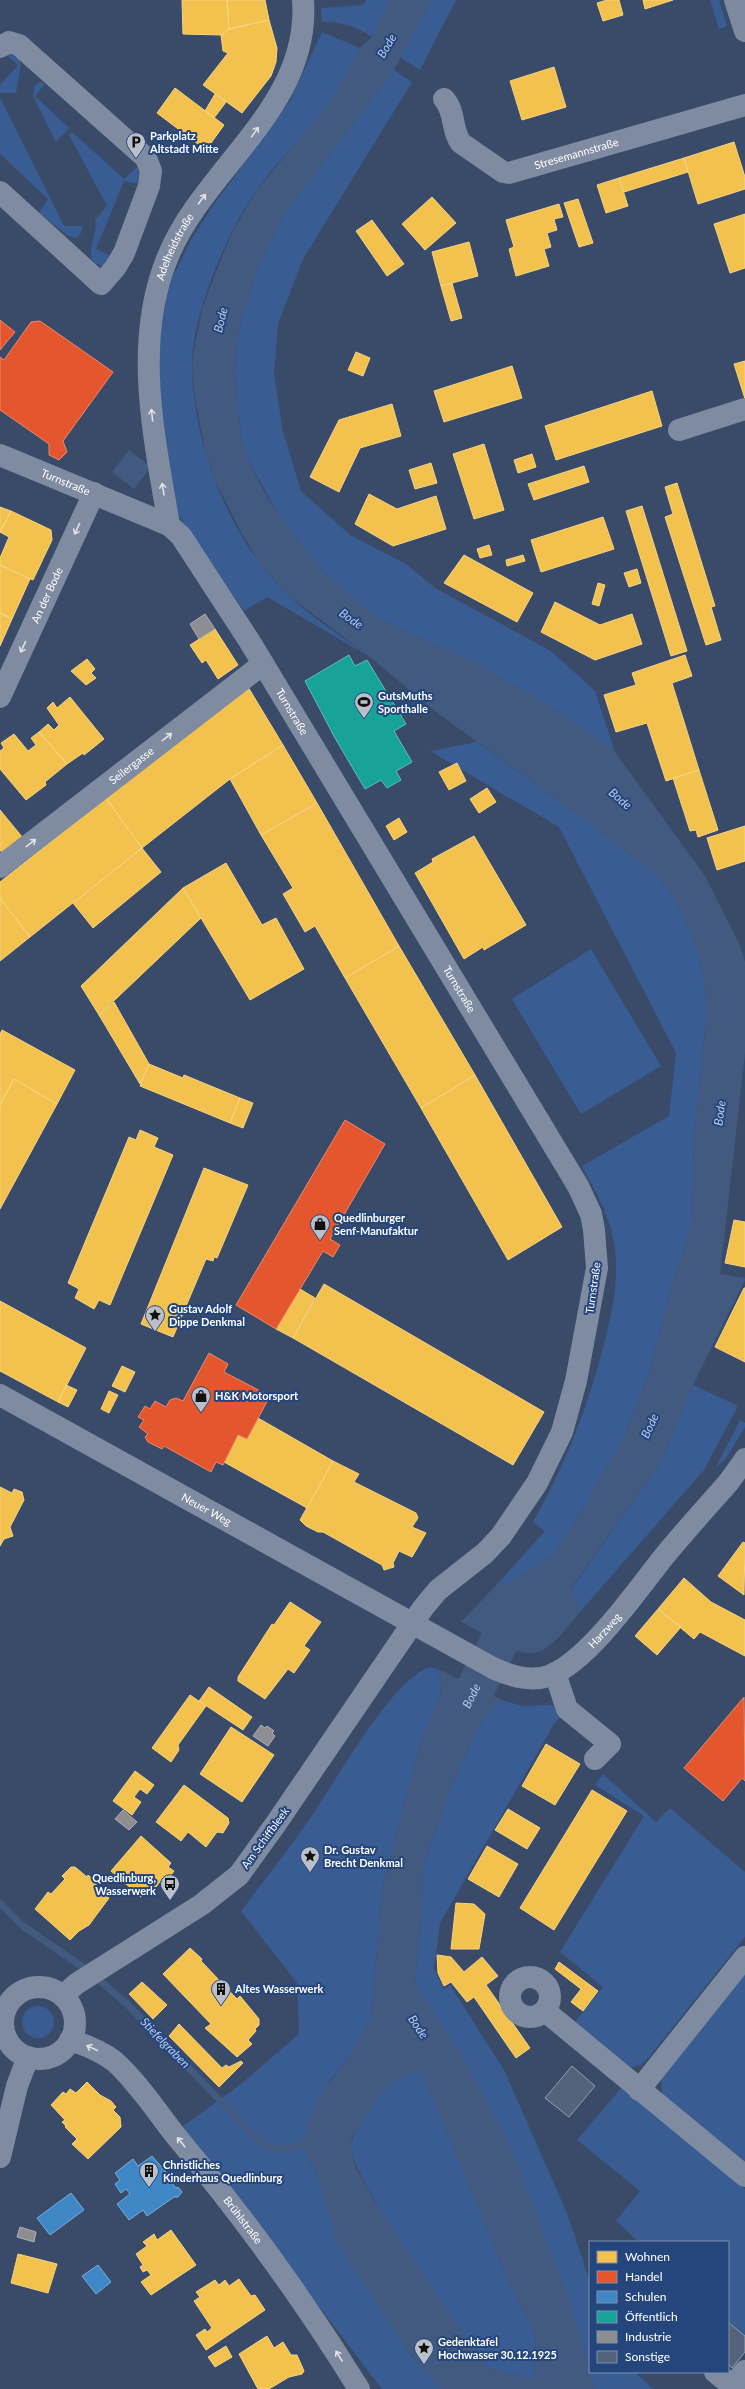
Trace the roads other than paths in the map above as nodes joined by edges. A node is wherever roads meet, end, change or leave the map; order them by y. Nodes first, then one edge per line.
1 (303, 0) edge
2 (735, 0) edge
3 (745, 31) edge
4 (0, 48) edge
5 (444, 99) dead end
6 (745, 105) edge
7 (0, 192) edge
8 (745, 409) edge
9 (679, 430) dead end
10 (0, 455) edge
11 (94, 494) junction
12 (169, 524) junction
13 (263, 664) junction
14 (0, 697) edge
15 (0, 867) edge
16 (0, 1395) edge
17 (745, 1460) edge
18 (411, 1625) junction
19 (550, 1675) junction
20 (595, 1760) dead end
21 (745, 1957) edge
22 (70, 1990) junction
23 (3, 2006) edge
24 (545, 2011) dead end
25 (70, 2040) junction
26 (28, 2057) junction
27 (639, 2090) junction
28 (0, 2156) edge
29 (745, 2176) edge
30 (717, 2373) edge
31 (738, 2382) edge
32 (359, 2389) edge

12 -> 1 street, Adelheidstraße
2 - 3 main road
4 - 7 street
5 - 6 street, Stresemannstraße
8 - 9 street
10 - 11 street, Turnstraße
11 - 12 street, Turnstraße
11 -> 14 street, An der Bode
12 - 13 street, Turnstraße
15 -> 13 street, Seilergasse
13 - 18 street, Turnstraße
16 - 18 street, Neuer Weg
17 - 19 street, Harzweg
18 - 19 street
18 - 22 street, Am Schiffbleek
19 - 20 street
21 - 27 street
22 - 23 street
22 - 25 street
23 - 26 street
24 - 27 street
25 - 26 street
32 -> 25 street, Brühlstraße
26 - 28 street
27 - 29 street
30 - 31 street

